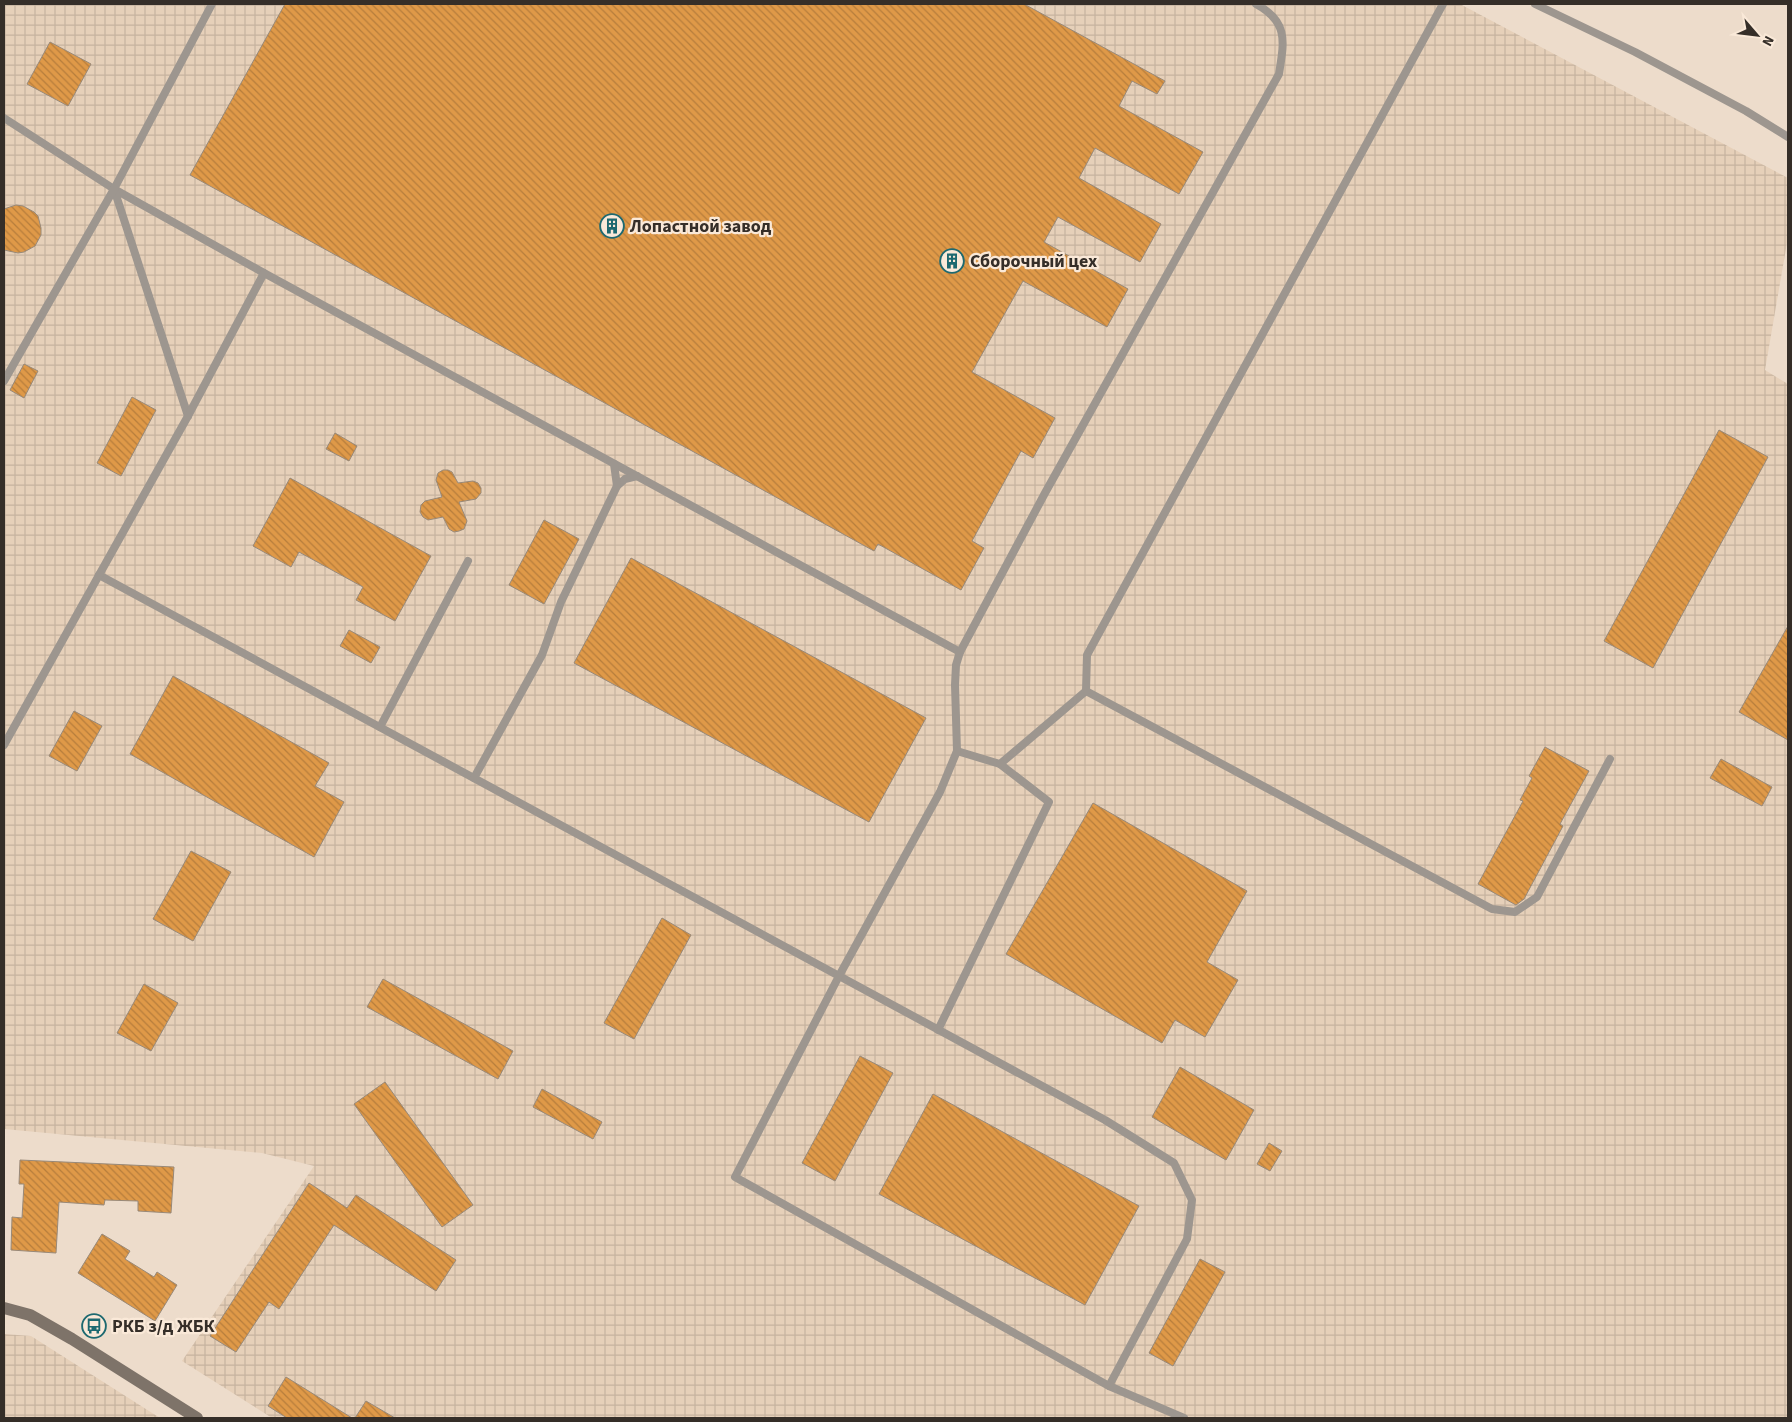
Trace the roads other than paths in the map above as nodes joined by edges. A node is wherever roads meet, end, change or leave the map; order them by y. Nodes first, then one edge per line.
1 (212, 4) edge
2 (1256, 4) edge
3 (1443, 4) edge
4 (1535, 4) edge
5 (4, 118) edge
6 (1788, 137) edge
7 (114, 189) junction
8 (264, 273) junction
9 (4, 381) edge
10 (188, 416) junction
11 (614, 464) junction
12 (637, 476) junction
13 (617, 486) junction
14 (468, 561) dead end
15 (100, 575) junction
16 (960, 652) junction
17 (1086, 691) junction
18 (380, 727) junction
19 (4, 746) edge
20 (957, 751) junction
21 (1610, 759) dead end
22 (1000, 764) junction
23 (474, 778) junction
24 (840, 976) junction
25 (938, 1030) junction
26 (4, 1308) edge
27 (1109, 1386) junction
28 (197, 1418) edge
29 (1184, 1418) edge

1 - 7 lane
2 - 16 lane
3 - 17 lane
4 - 6 lane
5 - 7 lane
7 - 8 lane
7 - 9 lane
7 - 10 lane
8 - 10 lane
8 - 11 lane
10 - 15 lane
11 - 12 lane
11 - 13 lane
12 - 13 lane
12 - 16 lane
13 - 23 lane
14 - 18 lane
15 - 18 lane
15 - 19 lane
16 - 20 lane
17 - 21 lane
17 - 22 lane
18 - 23 lane
20 - 22 lane
20 - 24 lane
22 - 25 lane
23 - 24 lane
24 - 25 lane
24 - 27 lane
25 - 27 lane
26 - 28 main road
27 - 29 lane

